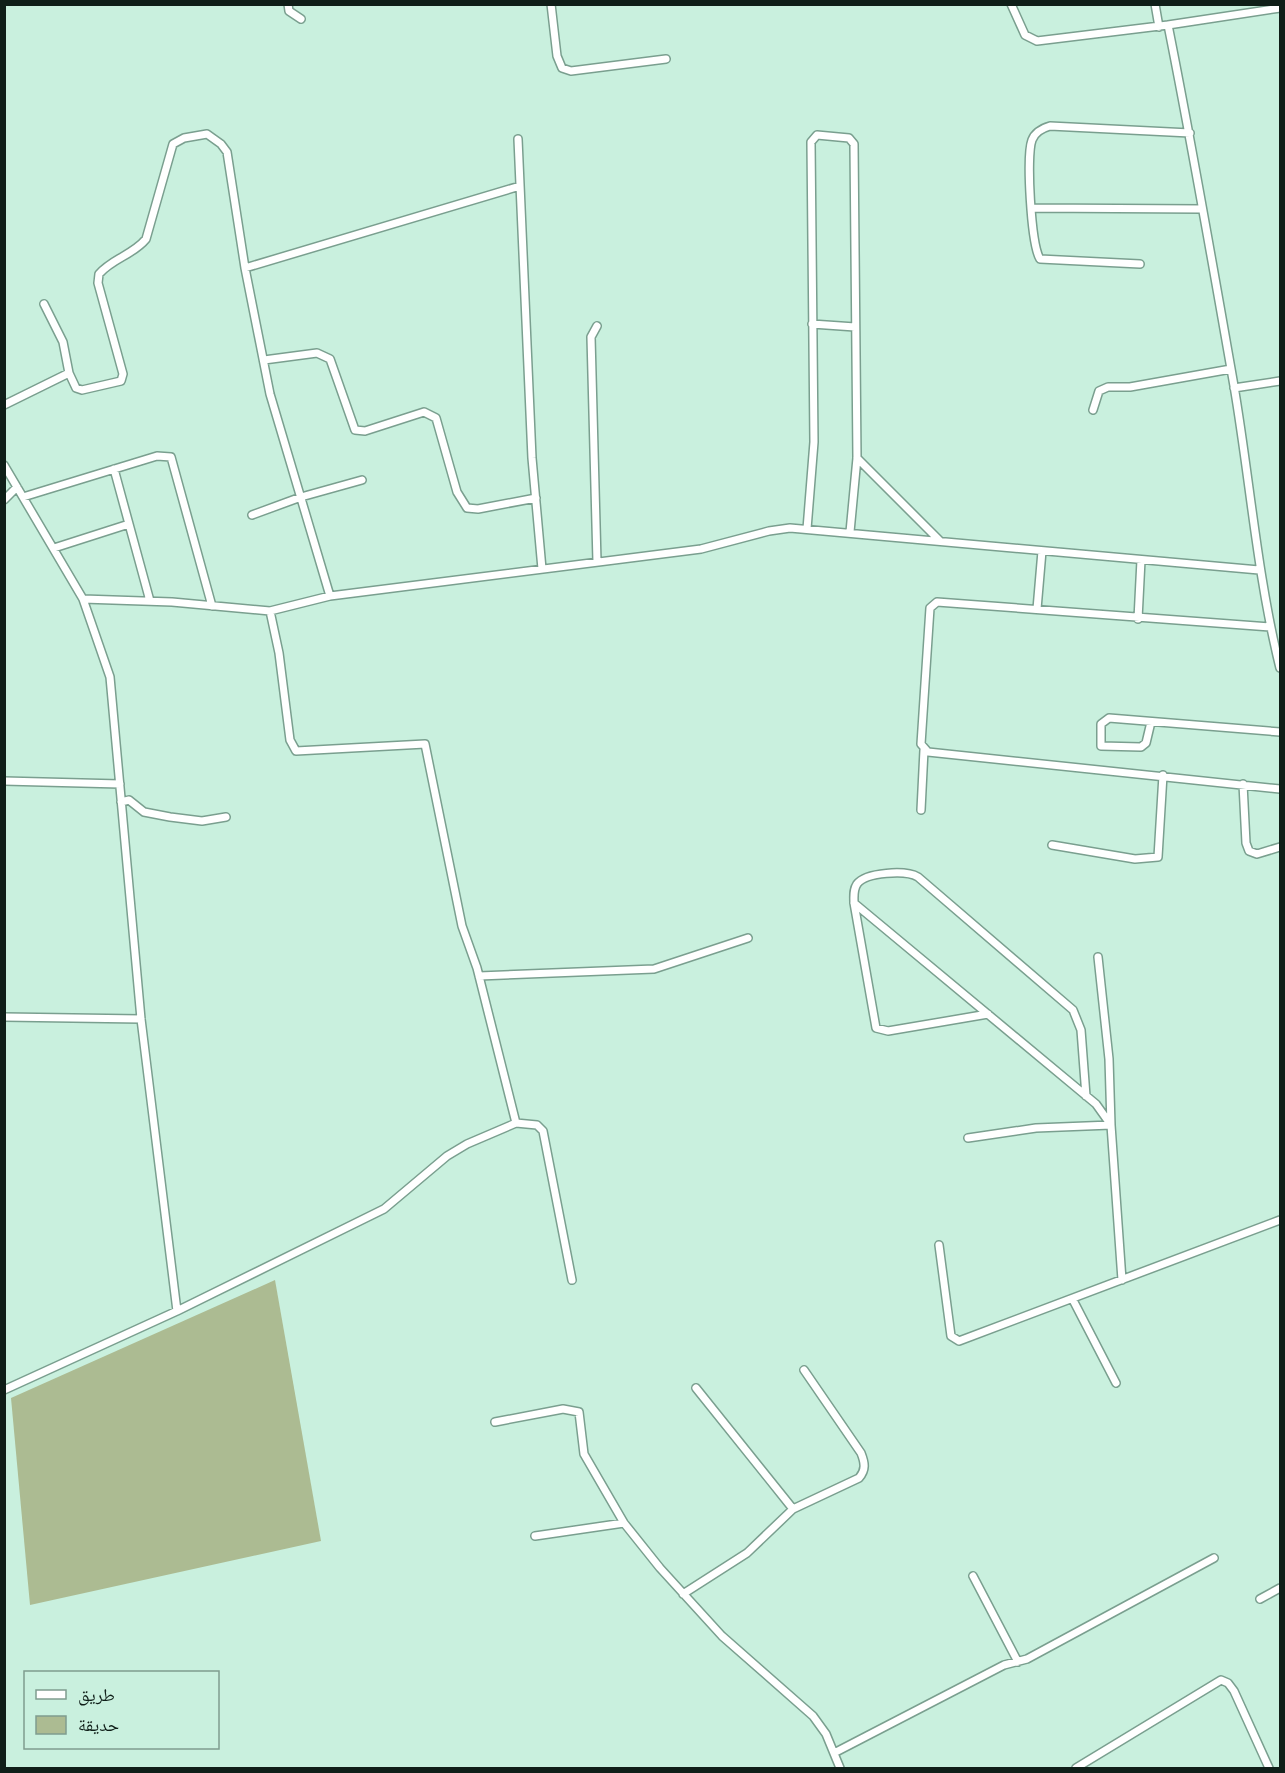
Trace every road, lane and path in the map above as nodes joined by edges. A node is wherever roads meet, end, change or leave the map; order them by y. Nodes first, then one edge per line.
1 (288, 4) edge
2 (551, 4) edge
3 (1011, 4) edge
4 (1155, 4) edge
5 (1276, 7) edge
6 (301, 19) dead end
7 (1168, 25) junction
8 (1159, 27) junction
9 (666, 59) dead end
10 (1190, 133) junction
11 (518, 139) dead end
12 (520, 186) junction
13 (1031, 208) junction
14 (1202, 209) junction
15 (1140, 264) dead end
16 (245, 268) junction
17 (44, 304) dead end
18 (812, 324) junction
19 (597, 326) dead end
20 (855, 327) junction
21 (264, 360) junction
22 (1231, 369) junction
23 (69, 373) junction
24 (1281, 381) edge
25 (1234, 388) junction
26 (4, 405) edge
27 (1093, 410) dead end
28 (857, 458) junction
29 (4, 465) edge
30 (114, 469) junction
31 (362, 480) dead end
32 (17, 488) junction
33 (23, 497) junction
34 (301, 497) junction
35 (536, 498) junction
36 (4, 500) edge
37 (252, 515) dead end
38 (129, 524) junction
39 (807, 529) junction
40 (850, 532) junction
41 (940, 541) junction
42 (54, 549) junction
43 (1042, 551) junction
44 (1141, 560) junction
45 (597, 562) junction
46 (542, 569) junction
47 (1259, 570) junction
48 (330, 596) junction
49 (83, 599) junction
50 (150, 602) junction
51 (212, 606) junction
52 (1037, 609) junction
53 (270, 611) junction
54 (1138, 619) junction
55 (1270, 627) junction
56 (1281, 668) edge
57 (1152, 722) junction
58 (1281, 732) edge
59 (924, 750) junction
60 (1163, 775) junction
61 (4, 781) edge
62 (120, 784) junction
63 (1243, 784) junction
64 (1281, 789) edge
65 (121, 802) junction
66 (921, 810) dead end
67 (226, 817) dead end
68 (1052, 845) dead end
69 (1281, 847) edge
70 (854, 903) junction
71 (748, 938) dead end
72 (1098, 957) dead end
73 (479, 976) junction
74 (988, 1014) junction
75 (4, 1017) edge
76 (141, 1019) junction
77 (1086, 1096) junction
78 (516, 1123) junction
79 (1111, 1125) junction
80 (968, 1138) dead end
81 (1281, 1220) edge
82 (939, 1245) dead end
83 (572, 1280) dead end
84 (1122, 1280) junction
85 (1073, 1300) junction
86 (177, 1311) junction
87 (804, 1370) dead end
88 (1116, 1383) dead end
89 (696, 1388) dead end
90 (4, 1390) edge
91 (495, 1422) dead end
92 (793, 1509) junction
93 (624, 1523) junction
94 (535, 1536) dead end
95 (1214, 1558) dead end
96 (973, 1576) dead end
97 (1281, 1588) edge
98 (683, 1594) junction
99 (1260, 1599) dead end
100 (1018, 1662) junction
101 (834, 1753) junction
102 (1089, 1765) edge
103 (840, 1768) edge
104 (1076, 1768) edge
105 (1269, 1768) edge

1 - 6 street
2 - 9 street
3 - 8 street
4 - 8 street
5 - 7 street
7 - 8 street
7 - 10 street
10 - 13 street
10 - 14 street
11 - 12 street
12 - 16 street
12 - 35 street
13 - 14 street
13 - 15 street
14 - 22 street
16 - 21 street
16 - 23 street
17 - 23 street
18 - 20 street
18 - 20 street
18 - 39 street
19 - 45 street
20 - 28 street
21 - 34 street
21 - 35 street
22 - 25 street
22 - 27 street
23 - 26 street
24 - 25 street
25 - 47 street
28 - 40 street
28 - 41 street
29 - 32 street
30 - 33 street
30 - 38 street
30 - 51 street
31 - 34 street
32 - 33 street
32 - 36 street
33 - 42 street
34 - 37 street
34 - 48 street
35 - 46 street
38 - 42 street
38 - 50 street
39 - 40 street
39 - 45 street
40 - 41 street
41 - 43 street
42 - 49 street
43 - 44 street
43 - 52 street
44 - 47 street
44 - 54 street
45 - 46 street
46 - 48 street
47 - 55 street
48 - 53 street
49 - 50 street
49 - 62 street
50 - 51 street
51 - 53 street
52 - 54 street
52 - 59 street
53 - 73 street
54 - 55 street
55 - 56 street
57 - 57 street
57 - 58 street
59 - 60 street
59 - 66 street
60 - 63 street
60 - 68 street
61 - 62 street
62 - 65 street
63 - 64 street
63 - 69 street
65 - 67 street
65 - 76 street
70 - 74 street
70 - 74 street
70 - 77 street
71 - 73 street
72 - 79 street
73 - 78 street
74 - 77 street
75 - 76 street
76 - 86 street
77 - 79 street
78 - 83 street
78 - 86 street
79 - 80 street
79 - 84 street
81 - 84 street
82 - 85 street
84 - 85 street
85 - 88 street
86 - 90 street
87 - 92 street
89 - 92 street
91 - 93 street
92 - 98 street
93 - 94 street
93 - 98 street
95 - 100 street
96 - 100 street
97 - 99 street
98 - 101 street
100 - 101 street
101 - 103 street
102 - 104 street
102 - 105 street

